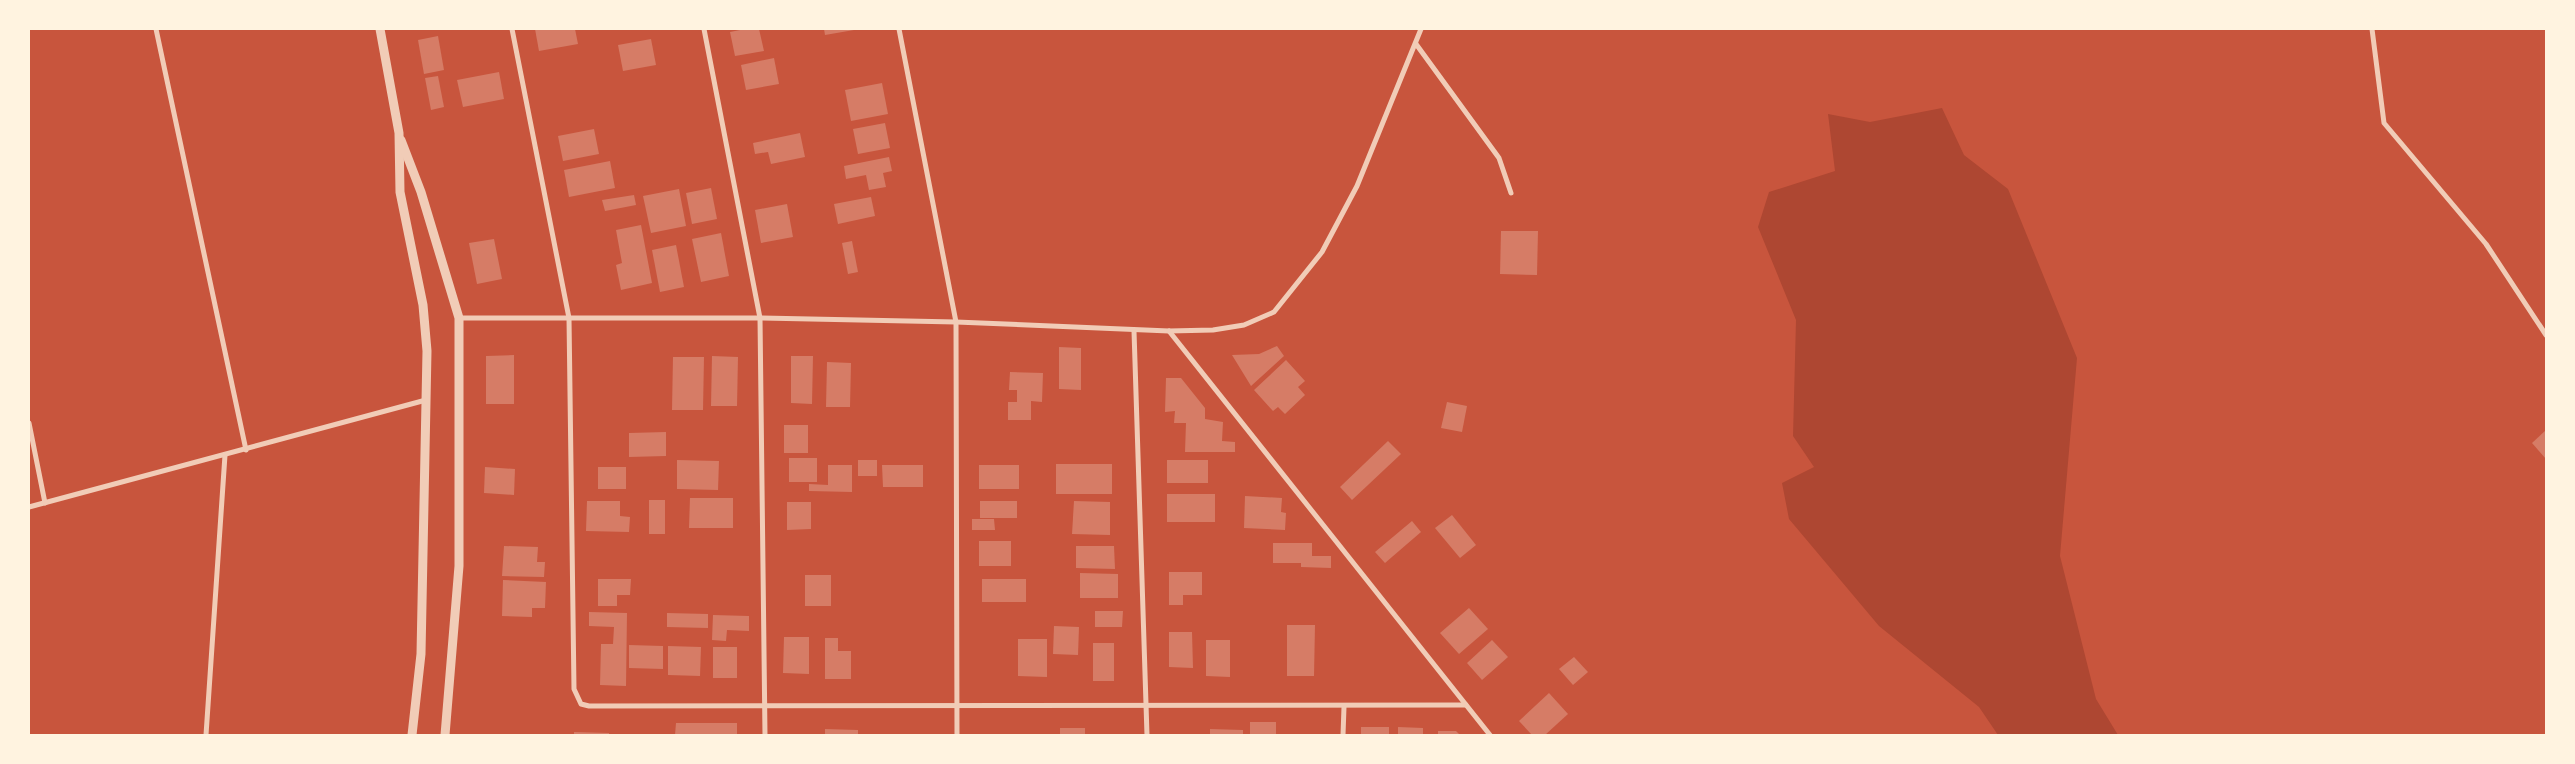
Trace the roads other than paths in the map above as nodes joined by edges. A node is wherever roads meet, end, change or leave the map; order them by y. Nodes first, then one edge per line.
1 (156, 29) edge
2 (380, 29) edge
3 (512, 29) edge
4 (704, 29) edge
5 (899, 29) edge
6 (1422, 29) edge
7 (2372, 29) edge
8 (1416, 44) junction
9 (399, 134) junction
10 (1511, 193) dead end
11 (460, 318) junction
12 (569, 318) junction
13 (760, 318) junction
14 (956, 322) junction
15 (1134, 330) junction
16 (1169, 331) junction
17 (2546, 335) edge
18 (426, 400) junction
19 (29, 423) edge
20 (246, 450) junction
21 (225, 455) junction
22 (45, 503) junction
23 (29, 507) edge
24 (765, 705) junction
25 (957, 705) junction
26 (1466, 705) junction
27 (1147, 706) junction
28 (1344, 707) junction
29 (206, 735) edge
30 (412, 735) edge
31 (445, 735) edge
32 (765, 735) edge
33 (958, 735) edge
34 (1147, 735) edge
35 (1343, 735) edge
36 (1490, 735) edge

1 - 20 street
2 - 9 street
3 - 12 street
4 - 13 street
5 - 14 street
6 - 8 street
7 - 17 street
8 - 10 street
8 - 16 street
9 - 11 street
9 - 18 street
11 - 12 street
11 - 31 street
12 - 13 street
12 - 24 street
13 - 14 street
13 - 24 street
14 - 15 street
14 - 25 street
15 - 16 street
15 - 27 street
16 - 26 street
18 - 20 street
18 - 30 street
19 - 22 street
20 - 21 street
21 - 22 street
21 - 29 street
22 - 23 street
24 - 25 street
24 - 32 street
25 - 27 street
25 - 33 street
26 - 28 street
26 - 36 street
27 - 28 street
27 - 34 street
28 - 35 street

